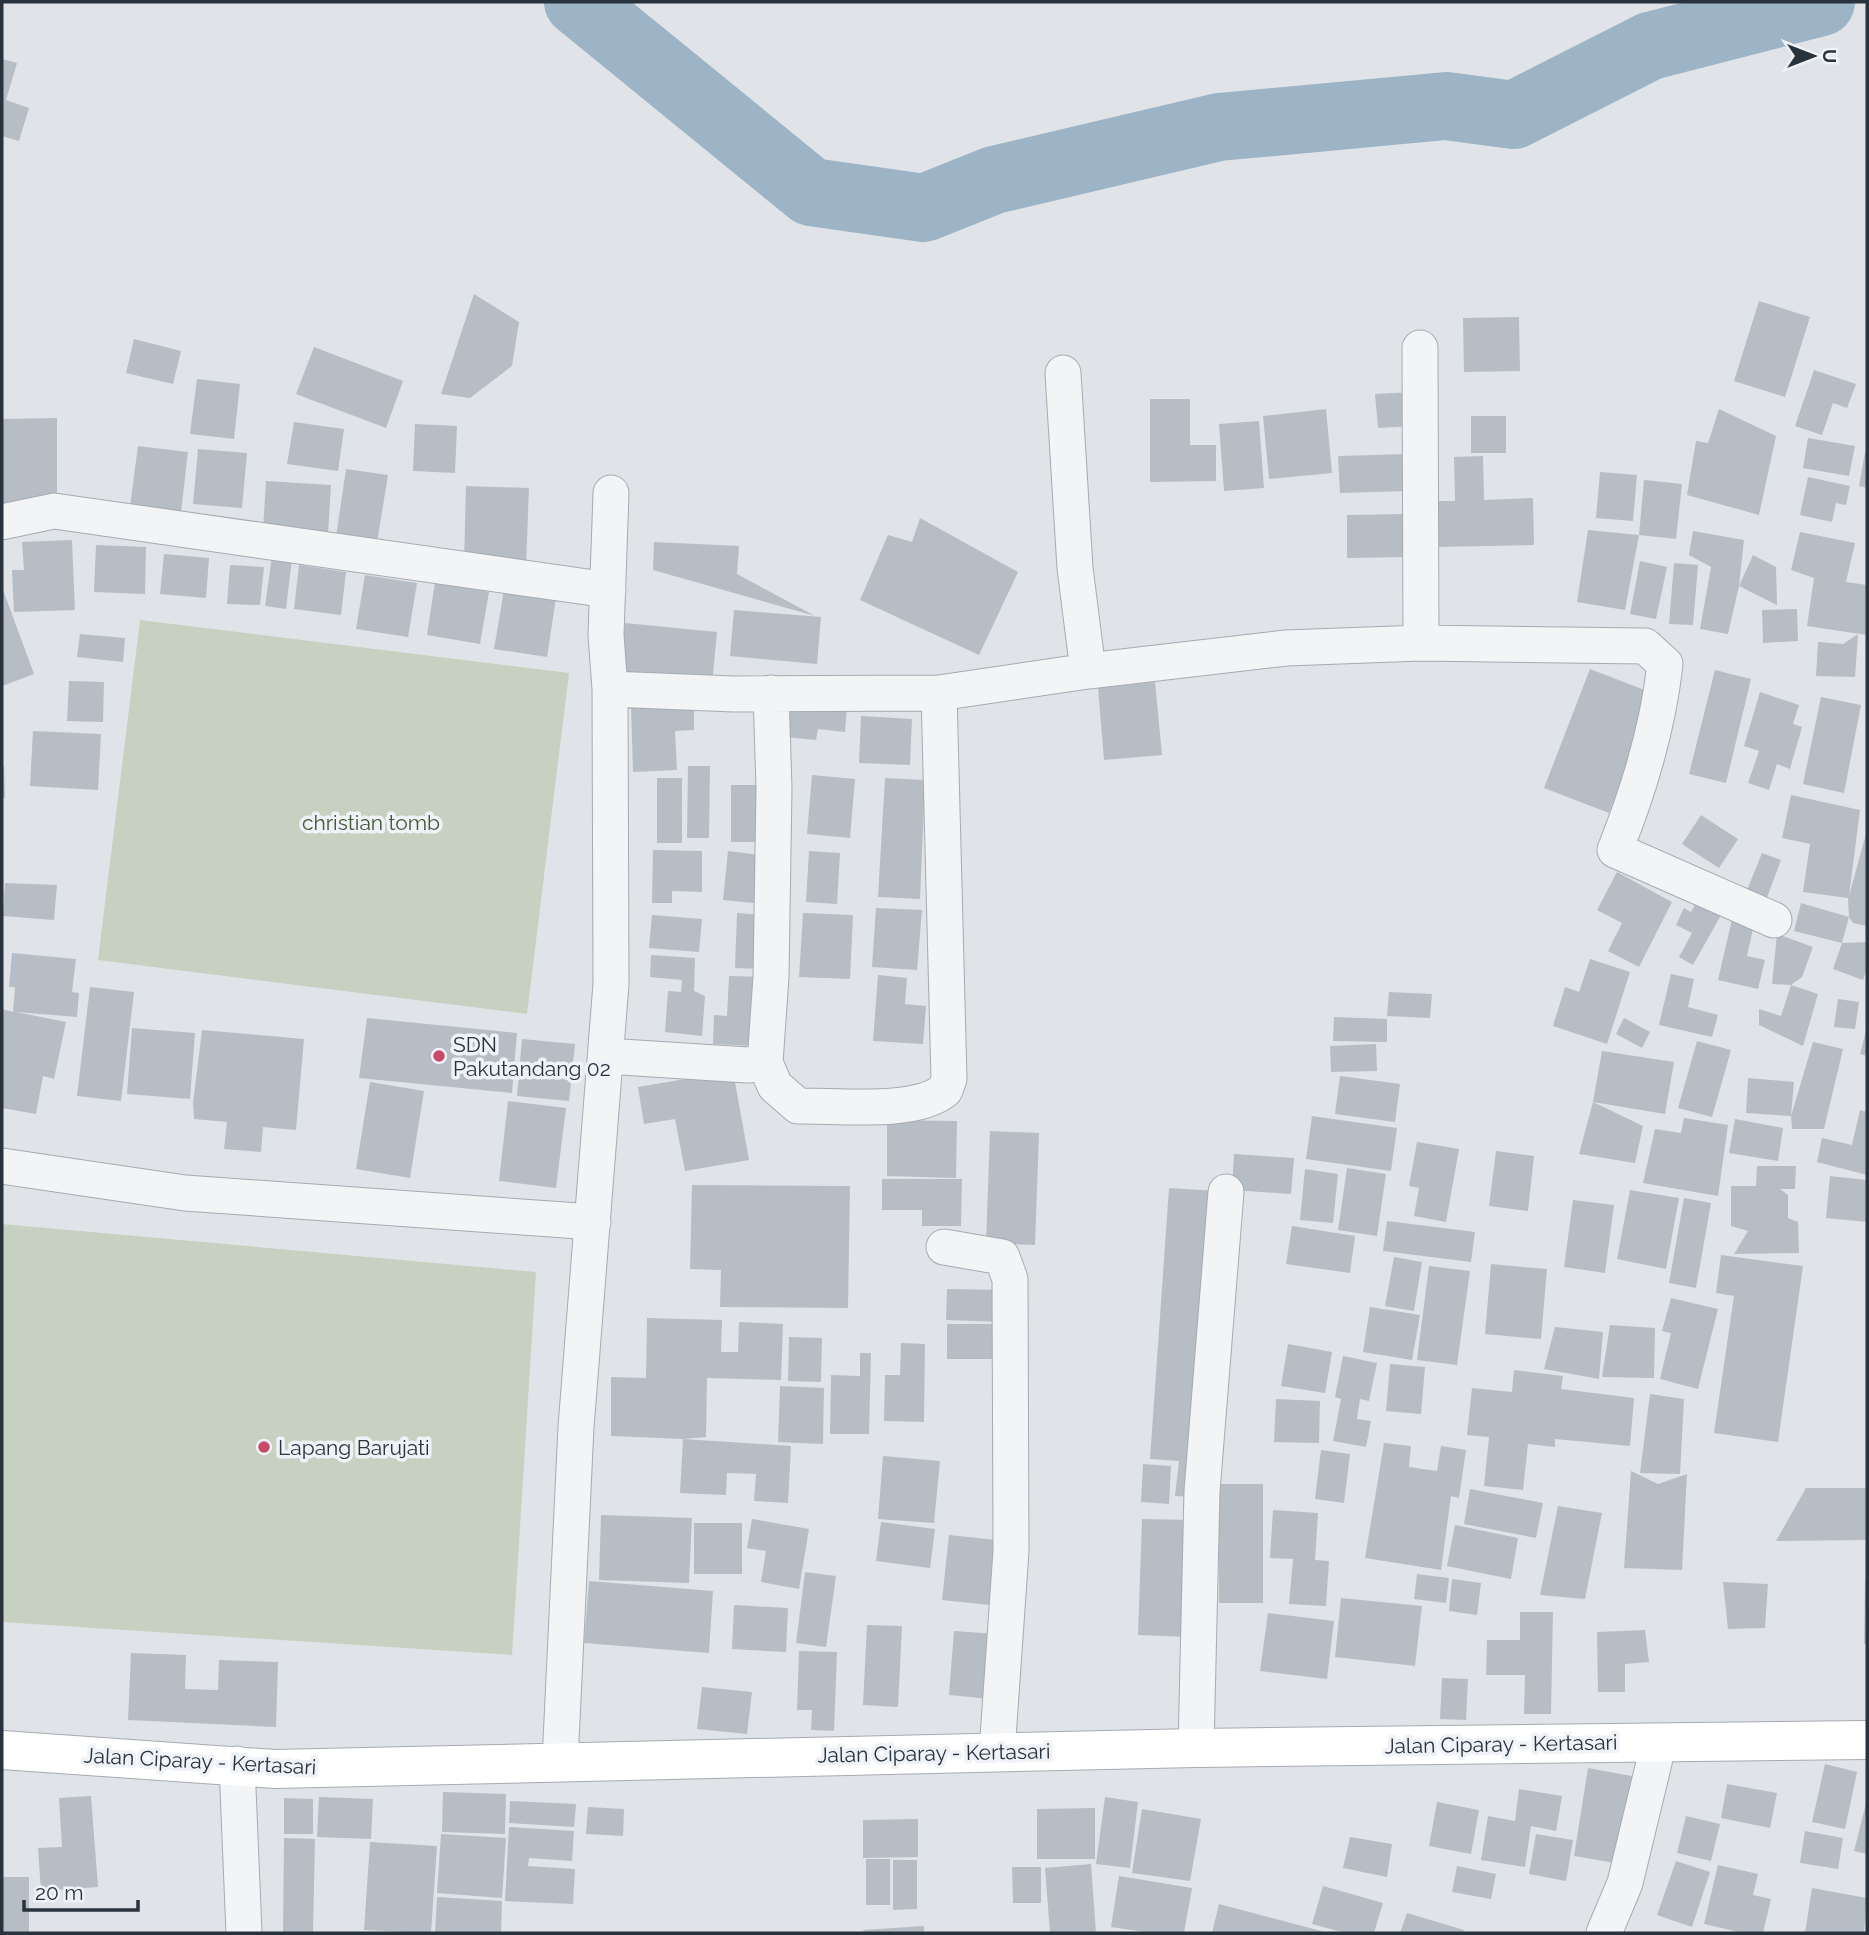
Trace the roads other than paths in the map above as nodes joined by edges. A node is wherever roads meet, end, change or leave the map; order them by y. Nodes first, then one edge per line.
1 (1420, 348) dead end
2 (1063, 373) dead end
3 (611, 493) dead end
4 (2, 522) edge
5 (608, 590) junction
6 (1421, 643) junction
7 (1088, 671) junction
8 (610, 689) junction
9 (771, 693) junction
10 (939, 693) junction
11 (1774, 920) dead end
12 (606, 1056) junction
13 (765, 1063) junction
14 (2, 1166) edge
15 (1226, 1192) dead end
16 (593, 1222) junction
17 (944, 1247) dead end
18 (1867, 1740) edge
19 (1659, 1742) junction
20 (1196, 1748) junction
21 (2, 1751) edge
22 (998, 1752) junction
23 (560, 1762) junction
24 (237, 1764) junction
25 (244, 1933) edge
26 (1604, 1933) edge

1 - 6 street
2 - 7 street
3 - 5 street
4 - 5 street
5 - 8 street
6 - 7 street
6 - 11 street
7 - 10 street
8 - 9 street
8 - 12 street
9 - 10 street
9 - 13 street
10 - 13 street
12 - 13 street
12 - 16 street
14 - 16 street
15 - 20 street
16 - 23 street
17 - 22 street
18 - 19 main road, Jalan Ciparay - Kertasari
19 - 20 main road, Jalan Ciparay - Kertasari
19 - 26 street
20 - 22 main road, Jalan Ciparay - Kertasari
21 - 24 main road, Jalan Ciparay - Kertasari
22 - 23 main road, Jalan Ciparay - Kertasari
23 - 24 main road, Jalan Ciparay - Kertasari
24 - 25 street

